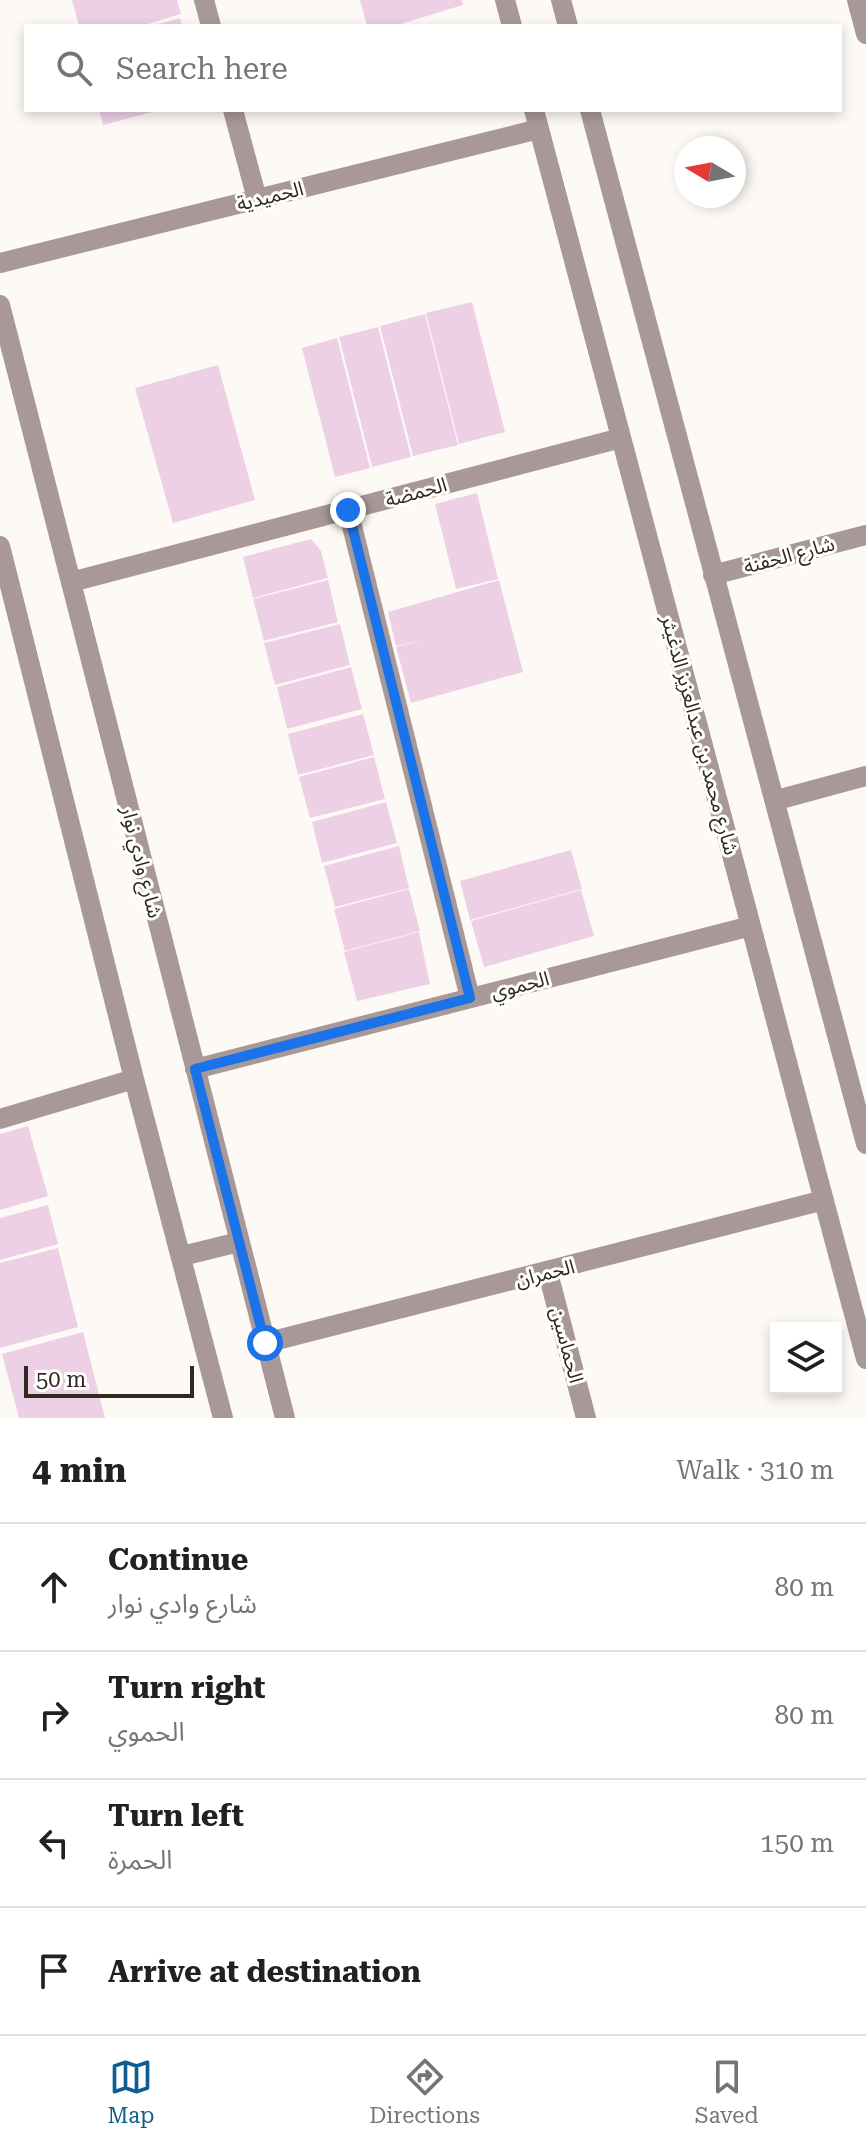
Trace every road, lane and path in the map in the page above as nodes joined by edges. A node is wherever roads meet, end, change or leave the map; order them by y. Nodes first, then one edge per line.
1 (204, 0) edge
2 (505, 0) edge
3 (561, 0) edge
4 (857, 0) edge
5 (210, 24) edge
6 (511, 24) edge
7 (567, 24) edge
8 (866, 34) edge
9 (234, 112) edge
10 (591, 112) edge
11 (537, 119) edge
12 (257, 199) junction
13 (0, 263) edge
14 (0, 305) edge
15 (8, 368) edge
16 (621, 438) junction
17 (348, 510) junction
18 (866, 535) edge
19 (0, 546) edge
20 (713, 575) junction
21 (71, 582) junction
22 (866, 776) edge
23 (777, 800) junction
24 (751, 926) junction
25 (470, 998) junction
26 (195, 1069) junction
27 (134, 1079) junction
28 (0, 1119) edge
29 (866, 1144) edge
30 (824, 1200) junction
31 (239, 1242) junction
32 (182, 1256) junction
33 (548, 1273) junction
34 (265, 1343) junction
35 (866, 1359) edge
36 (223, 1418) edge
37 (285, 1418) edge
38 (586, 1418) edge

1 - 5 street
2 - 6 street
3 - 7 street
4 - 8 street
9 - 12 street
10 - 20 street
11 - 12 street, الحميدية
11 - 16 street, شارع محمد بن عبدالعزيز الدغيثر
12 - 13 street, الحميدية
14 - 15 street, شارع وادي نوار
15 - 21 street, شارع وادي نوار
16 - 17 street, الحمضة
16 - 24 street, شارع محمد بن عبدالعزيز الدغيثر
17 - 21 street, الحمضة
17 - 25 street
18 - 20 street, شارع الحفنة
19 - 27 street
20 - 23 street
21 - 26 street, شارع وادي نوار
22 - 23 street
23 - 29 street
24 - 25 street, الحموي
24 - 30 street, شارع محمد بن عبدالعزيز الدغيثر
25 - 26 street, الحموي
26 - 31 street, شارع وادي نوار
27 - 28 street
27 - 32 street
30 - 33 street, الحمران
30 - 35 street, شارع محمد بن عبدالعزيز الدغيثر
31 - 32 street
31 - 34 street, شارع وادي نوار
32 - 36 street
33 - 34 street, الحمران
33 - 38 street, الحماسين
34 - 37 street, شارع وادي نوار

